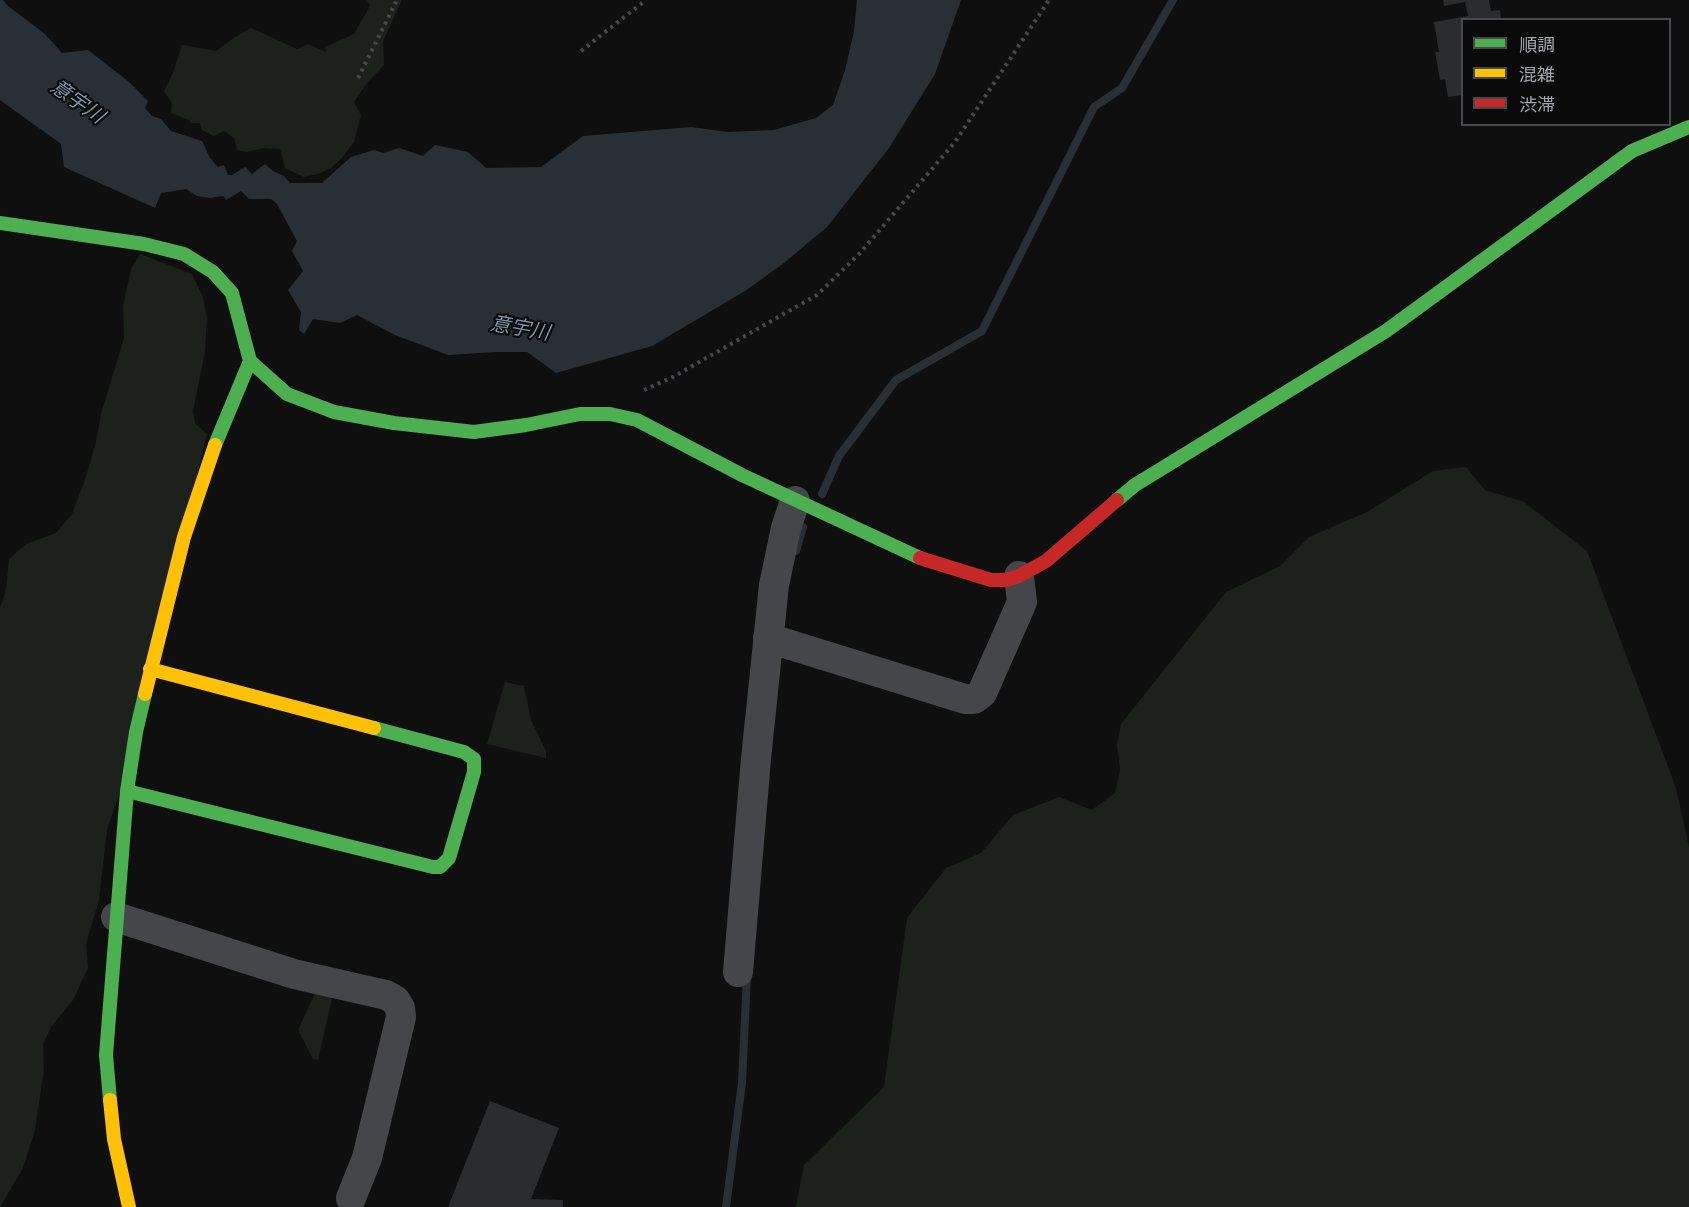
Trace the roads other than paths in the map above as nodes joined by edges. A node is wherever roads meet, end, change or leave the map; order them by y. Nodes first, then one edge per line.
1 (1689, 127) edge
2 (0, 223) edge
3 (250, 362) junction
4 (795, 501) junction
5 (1019, 576) junction
6 (777, 640) junction
7 (150, 669) junction
8 (127, 791) junction
9 (116, 916) junction
10 (738, 972) dead end
11 (351, 1198) dead end
12 (129, 1207) edge

1 - 5 street
2 - 3 street
3 - 4 street
3 - 7 street
4 - 5 street
4 - 6 street
5 - 6 street
6 - 10 street
7 - 8 street
7 - 8 street
8 - 9 street
9 - 11 street
9 - 12 street

